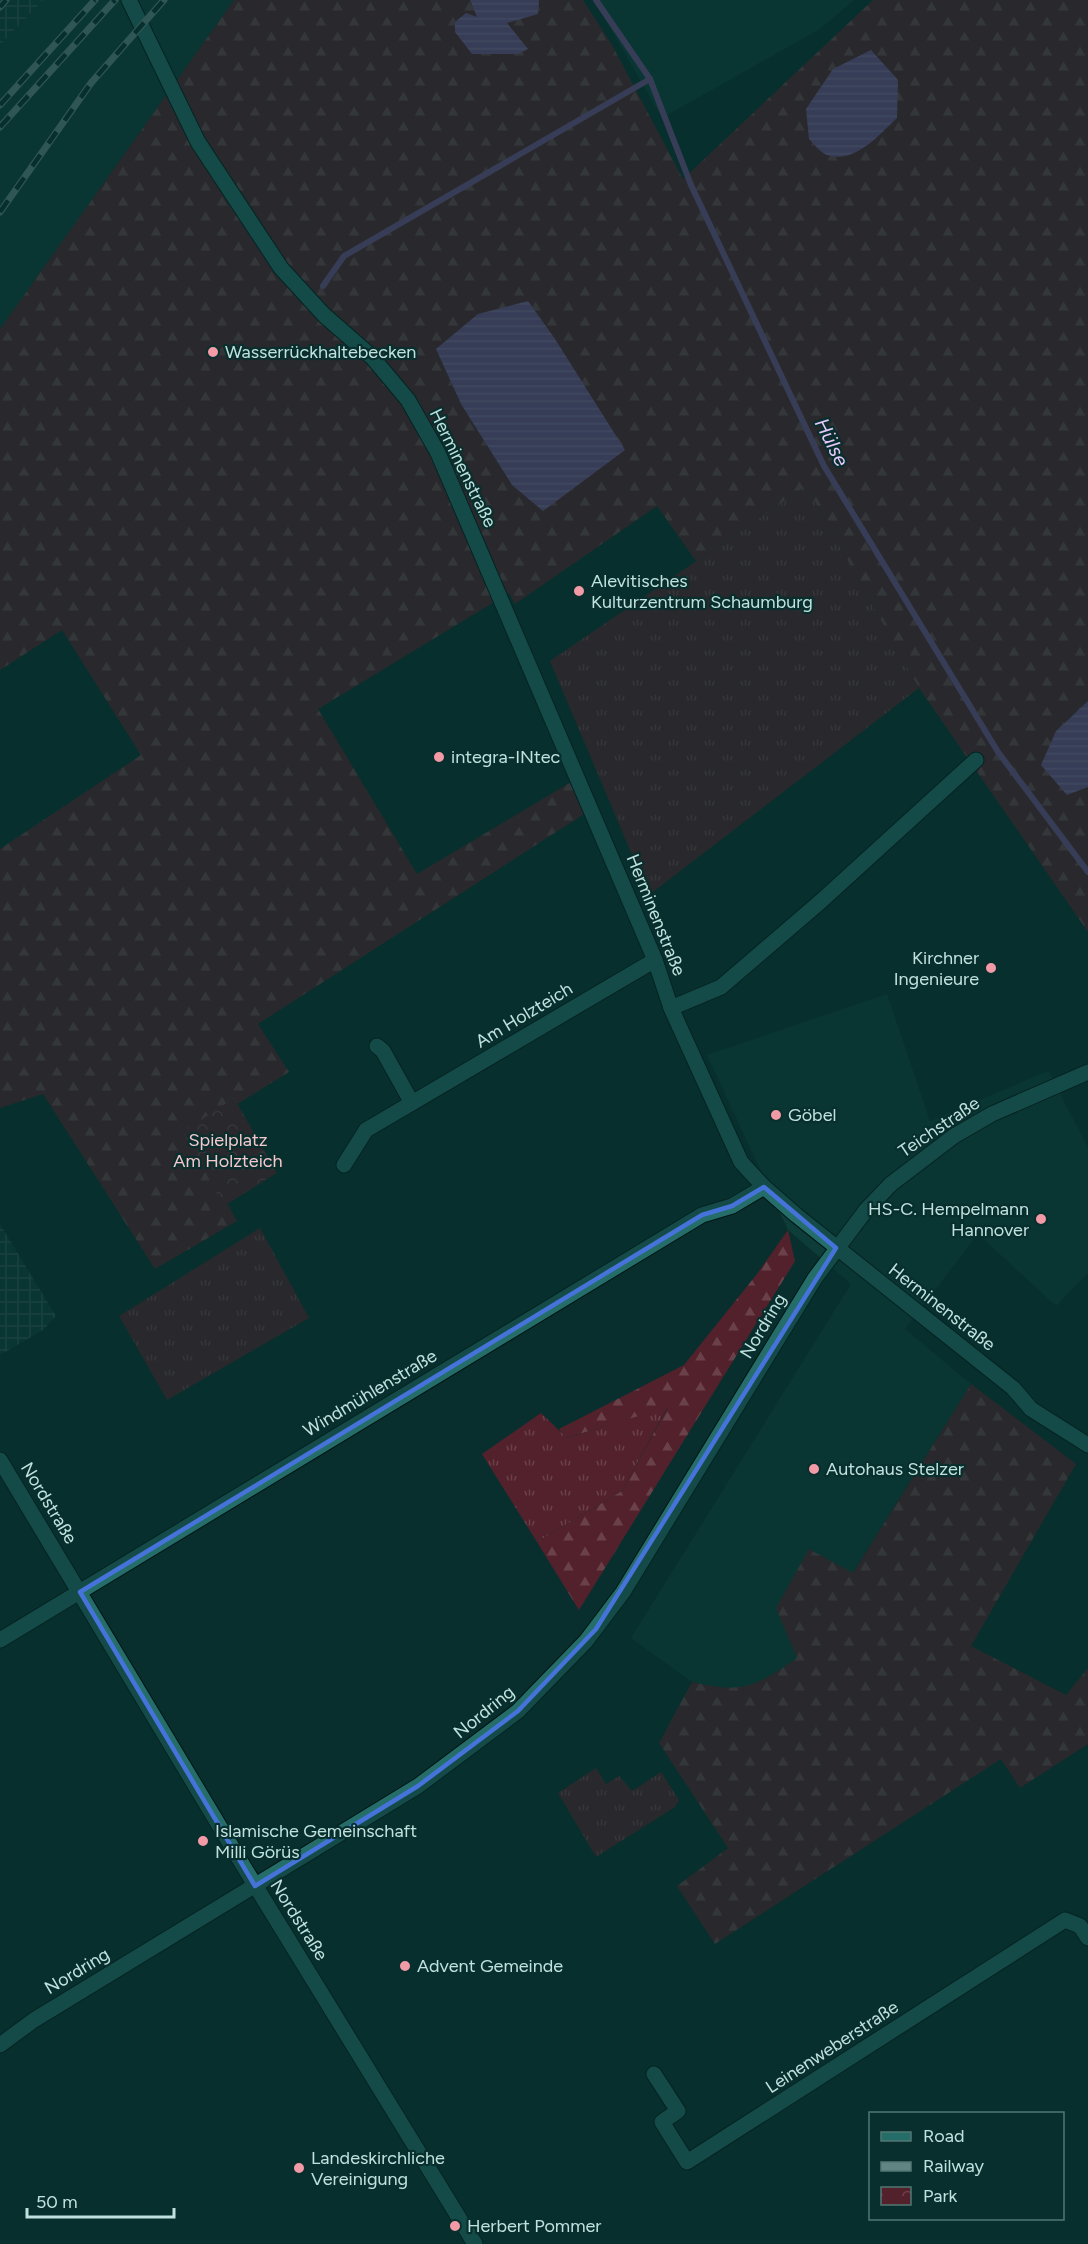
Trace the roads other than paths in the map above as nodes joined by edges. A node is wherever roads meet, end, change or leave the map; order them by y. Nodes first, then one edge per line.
1 (129, 0) edge
2 (976, 760) dead end
3 (655, 960) junction
4 (671, 1008) junction
5 (377, 1046) dead end
6 (1088, 1072) edge
7 (412, 1103) junction
8 (344, 1165) dead end
9 (764, 1187) junction
10 (836, 1248) junction
11 (1088, 1445) edge
12 (0, 1460) edge
13 (80, 1592) junction
14 (0, 1640) edge
15 (255, 1886) junction
16 (1088, 1938) edge
17 (0, 2045) edge
18 (654, 2074) dead end
19 (475, 2244) edge

1 - 3 street, Herminenstraße
2 - 4 street, Herminenstraße
3 - 4 street, Herminenstraße
3 - 7 street, Am Holzteich
4 - 9 street, Herminenstraße
5 - 7 street
6 - 10 street, Teichstraße
7 - 8 street, Am Holzteich
9 - 10 street, Herminenstraße
9 - 13 street, Windmühlenstraße
10 - 11 street, Herminenstraße
10 - 15 street, Nordring
12 - 13 street, Nordstraße
13 - 14 street, Windmühlenstraße
13 - 15 street, Nordstraße
15 - 17 street, Nordring
15 - 19 street, Nordstraße
16 - 18 street, Leinenweberstraße

